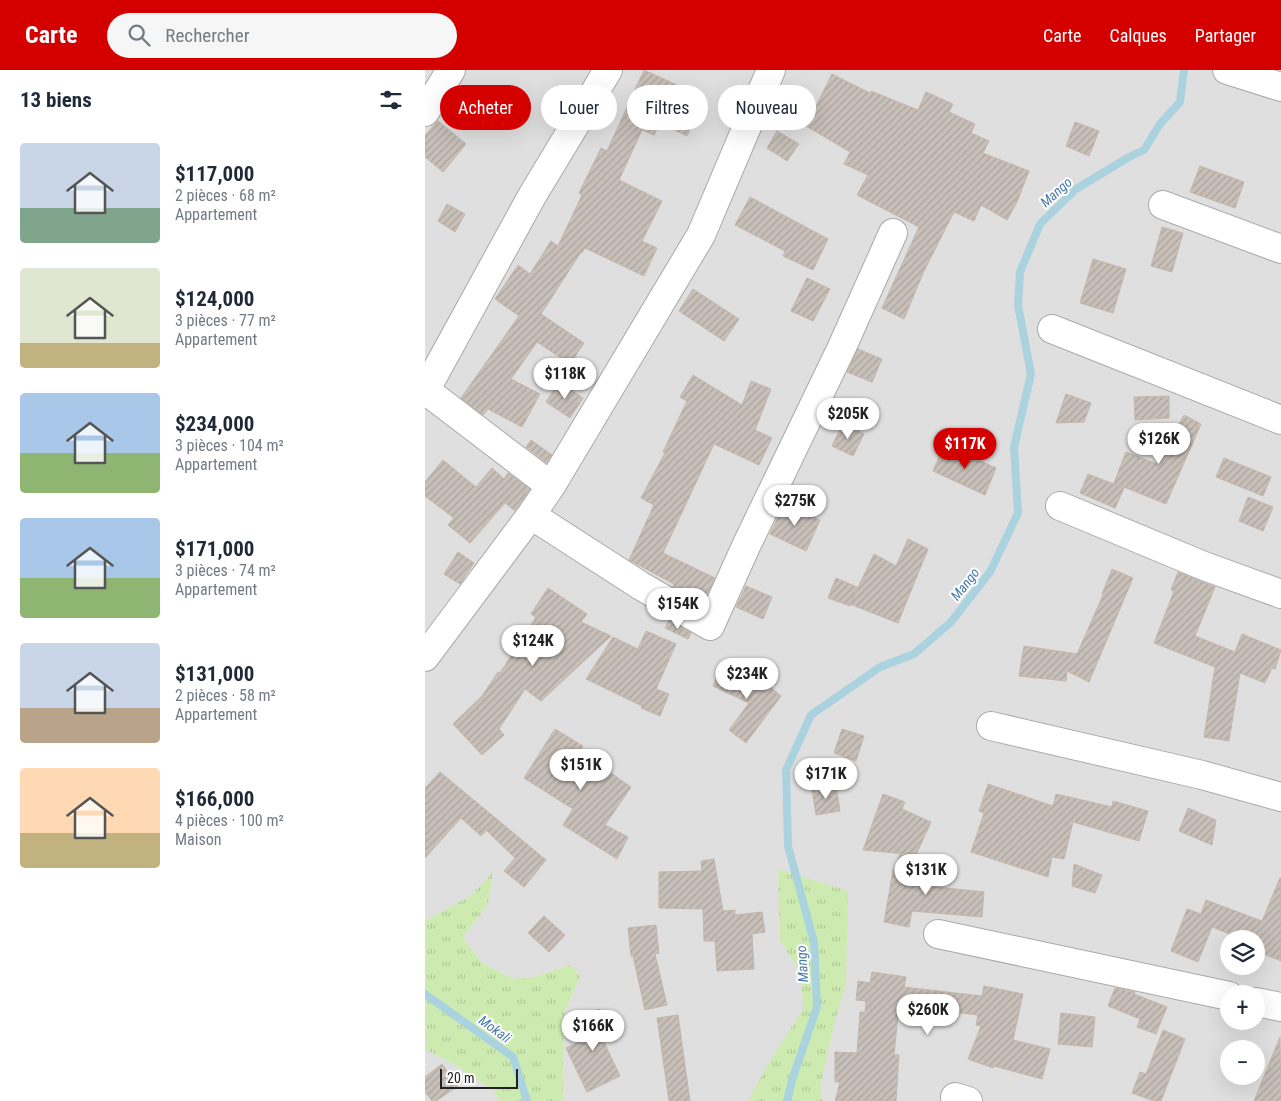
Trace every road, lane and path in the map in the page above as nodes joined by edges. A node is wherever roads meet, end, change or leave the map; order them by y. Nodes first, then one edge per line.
1 (451, 70) edge
2 (609, 70) edge
3 (771, 70) edge
4 (1227, 70) edge
5 (1275, 85) edge
6 (425, 112) edge
7 (1163, 205) dead end
8 (893, 233) dead end
9 (1281, 249) edge
10 (1052, 329) dead end
11 (425, 390) edge
12 (1281, 420) edge
13 (551, 486) junction
14 (1060, 506) dead end
15 (531, 515) junction
16 (1281, 594) edge
17 (425, 657) edge
18 (991, 726) dead end
19 (1281, 797) edge
20 (938, 934) dead end
21 (1220, 994) edge
22 (1265, 1004) edge
23 (1281, 1007) edge

1 - 6 street
2 - 11 street
3 - 13 street
4 - 5 street
7 - 9 street
8 - 15 street
10 - 12 street
11 - 13 street
13 - 15 street
14 - 16 street
15 - 17 street
18 - 19 street
20 - 21 street
22 - 23 street

